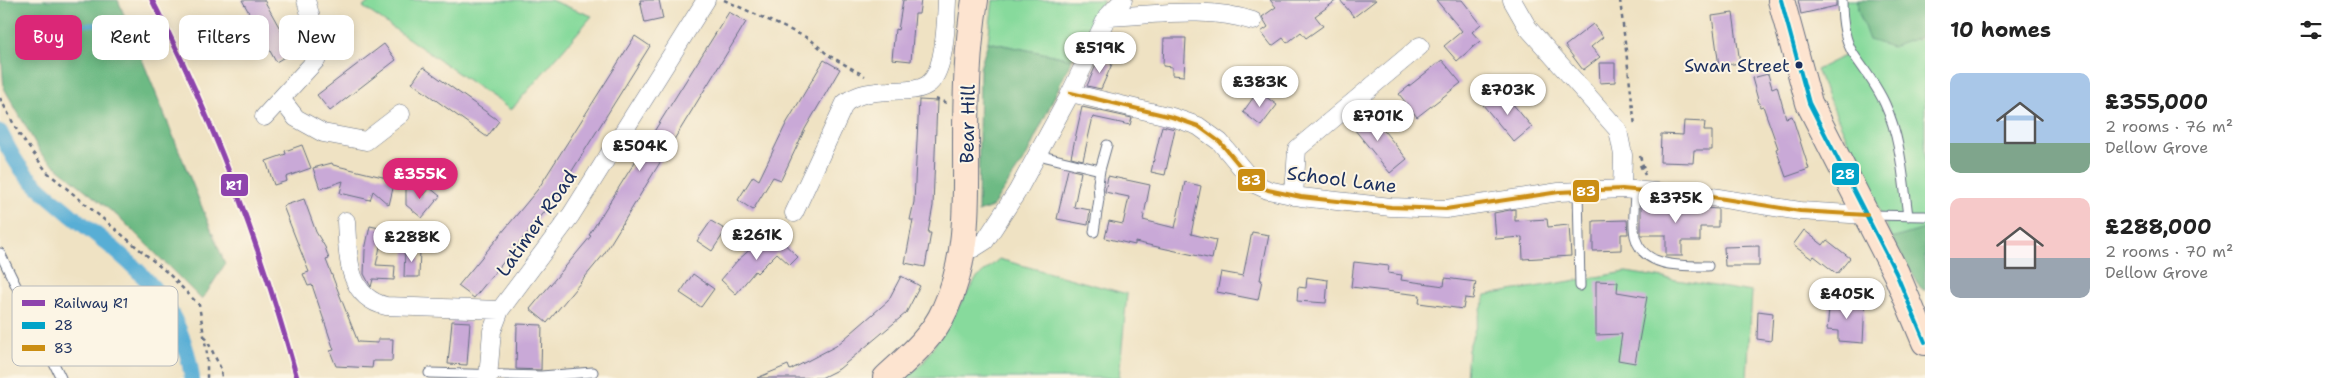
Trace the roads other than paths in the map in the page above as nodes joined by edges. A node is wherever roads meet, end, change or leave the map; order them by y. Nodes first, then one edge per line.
1 (306, 0) edge
2 (706, 0) edge
3 (947, 0) edge
4 (1123, 0) edge
5 (1512, 0) edge
6 (1781, 0) edge
7 (1842, 0) edge
8 (965, 13) edge
9 (1107, 18) junction
10 (1253, 22) dead end
11 (1420, 46) dead end
12 (1071, 93) junction
13 (281, 99) junction
14 (400, 114) dead end
15 (264, 117) dead end
16 (1107, 145) dead end
17 (1038, 155) junction
18 (1100, 170) junction
19 (1635, 186) junction
20 (1578, 190) junction
21 (1294, 196) junction
22 (794, 213) dead end
23 (1866, 215) junction
24 (1908, 216) junction
25 (1925, 216) edge
26 (346, 220) dead end
27 (1094, 232) dead end
28 (964, 249) junction
29 (0, 253) edge
30 (1708, 266) dead end
31 (16, 286) edge
32 (1580, 286) dead end
33 (500, 310) junction
34 (1922, 327) edge
35 (55, 366) edge
36 (429, 372) dead end
37 (593, 372) dead end
38 (488, 376) edge
39 (61, 378) edge
40 (886, 378) edge

1 - 13 street
2 - 33 street, Latimer Road
3 - 8 street
4 - 9 street
5 - 19 street
6 - 23 street
7 - 24 lane
8 - 22 street
8 - 28 street, Bear Hill
9 - 10 street
9 - 12 street
11 - 21 street
12 - 17 street
12 - 21 street, School Lane
13 - 14 street
13 - 15 street
16 - 18 lane
17 - 18 lane
17 - 28 street
18 - 27 lane
19 - 20 street, School Lane
19 - 23 street, School Lane
19 - 30 lane
20 - 21 street, School Lane
20 - 32 lane
23 - 24 lane
23 - 34 street
24 - 25 lane
26 - 33 street
28 - 40 street, Bear Hill
29 - 31 lane
33 - 38 street, Latimer Road
35 - 39 lane
36 - 38 lane
37 - 38 lane

